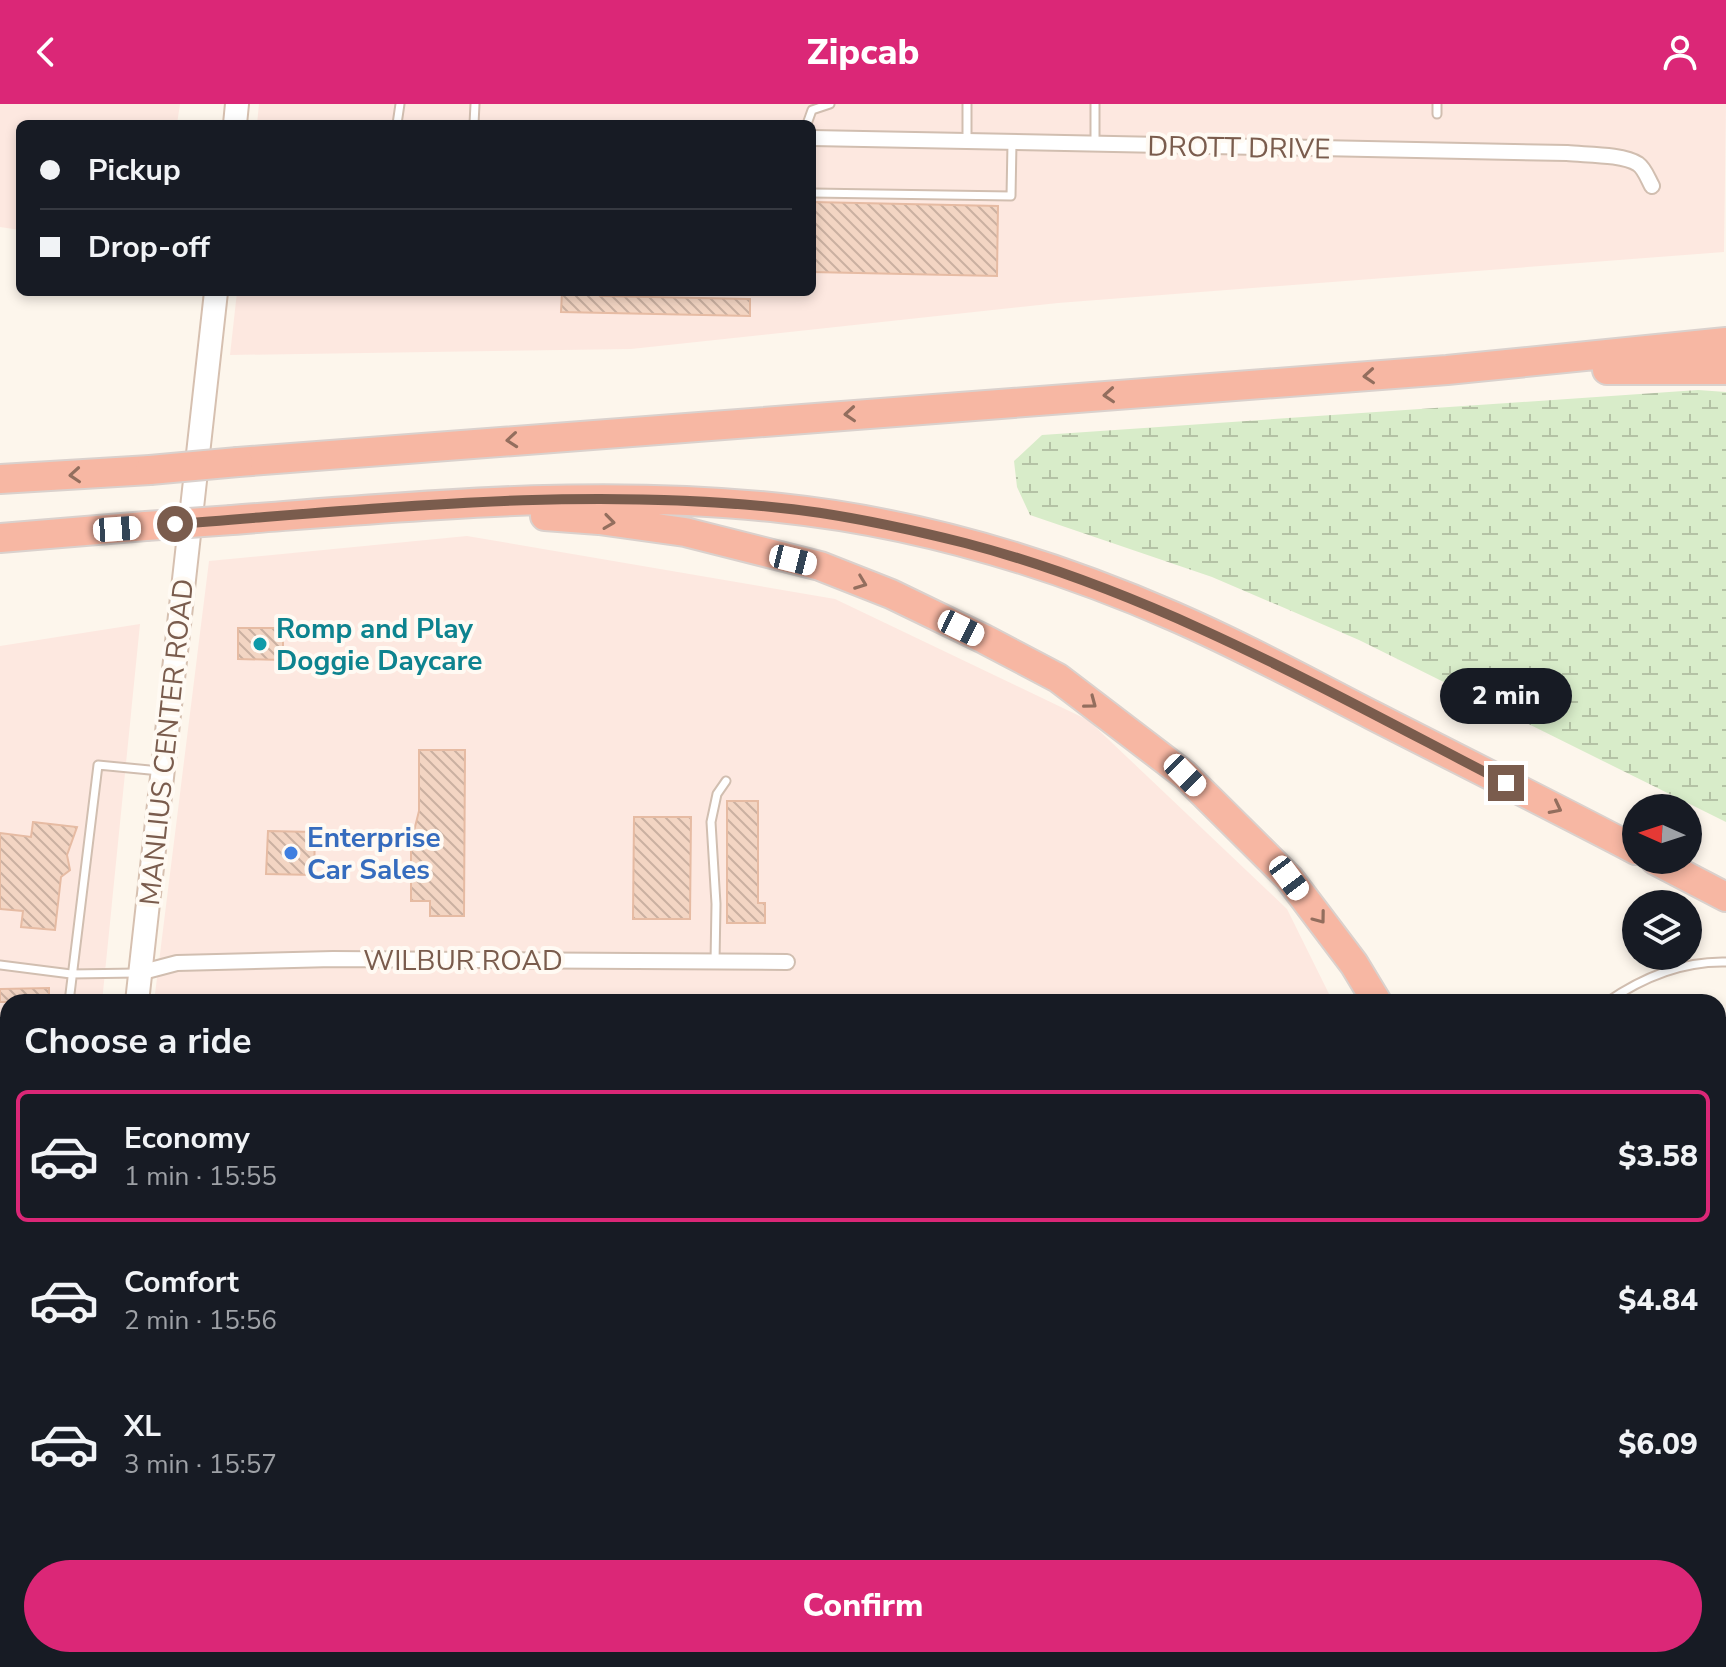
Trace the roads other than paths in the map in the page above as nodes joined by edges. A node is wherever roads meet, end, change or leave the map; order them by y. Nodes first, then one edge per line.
1 (830, 104) edge
2 (967, 104) edge
3 (1095, 104) edge
4 (1437, 104) edge
5 (1437, 114) dead end
6 (808, 120) edge
7 (816, 138) edge
8 (967, 142) junction
9 (1012, 143) junction
10 (1095, 144) junction
11 (1652, 186) dead end
12 (816, 193) edge
13 (216, 296) edge
14 (1726, 342) edge
15 (1447, 370) junction
16 (1726, 370) edge
17 (0, 479) edge
18 (420, 506) junction
19 (0, 538) edge
20 (163, 771) junction
21 (726, 781) dead end
22 (1622, 843) edge
23 (1682, 874) edge
24 (1726, 897) edge
25 (715, 962) junction
26 (787, 962) dead end
27 (1726, 962) edge
28 (0, 965) edge
29 (139, 973) junction
30 (71, 974) junction
31 (70, 994) edge
32 (138, 994) edge
33 (1372, 994) edge
34 (1620, 994) edge

1 - 6 lane
2 - 8 lane
3 - 10 lane
4 - 5 lane
7 - 8 street, DROTT DRIVE
8 - 9 street, DROTT DRIVE
9 - 10 street, DROTT DRIVE
9 - 12 lane
10 - 11 street, DROTT DRIVE
13 - 20 main road, MANLIUS CENTER ROAD
14 - 15 highway
15 - 16 highway
15 -> 17 highway, bridge
18 - 19 highway, bridge
18 -> 22 highway
18 -> 33 highway
20 - 29 main road, MANLIUS CENTER ROAD
20 - 30 lane
21 - 25 lane
23 - 24 highway
25 - 26 street, WILBUR ROAD
25 - 29 street, WILBUR ROAD
27 - 34 lane
28 - 30 lane
29 - 30 lane
29 - 32 main road, MANLIUS CENTER ROAD
30 - 31 lane

